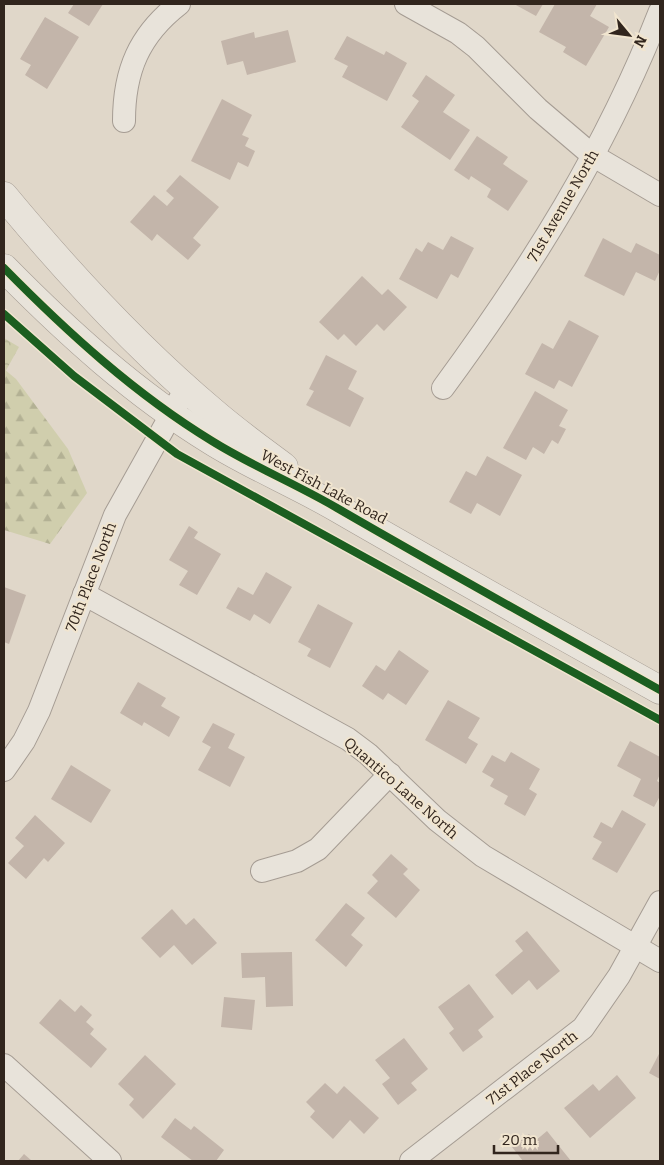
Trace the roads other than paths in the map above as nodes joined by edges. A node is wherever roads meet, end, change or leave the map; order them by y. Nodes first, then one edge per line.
1 (179, 4) edge
2 (406, 4) edge
3 (660, 11) edge
4 (124, 121) dead end
5 (592, 155) junction
6 (660, 195) edge
7 (4, 196) edge
8 (4, 268) edge
9 (186, 388) junction
10 (444, 388) dead end
11 (170, 414) junction
12 (332, 505) junction
13 (84, 594) junction
14 (660, 690) edge
15 (4, 770) edge
16 (390, 774) junction
17 (262, 871) dead end
18 (660, 902) edge
19 (635, 947) junction
20 (660, 961) edge
21 (4, 1065) edge
22 (110, 1161) edge
23 (411, 1161) edge

1 - 4 street
2 - 5 street
3 - 5 street, 71st Avenue North
5 - 6 street
5 - 10 street, 71st Avenue North
7 - 9 street, West Fish Lake Road
8 - 11 street, West Fish Lake Road
9 - 11 street, 70th Place North
9 - 12 street, West Fish Lake Road
11 - 12 street, West Fish Lake Road
11 - 13 street, 70th Place North
12 - 14 street, West Fish Lake Road
13 - 15 street, 70th Place North
13 - 16 street, Quantico Lane North
16 - 17 street
16 - 19 street, Quantico Lane North
18 - 19 street, 71st Place North
19 - 20 street, Quantico Lane North
19 - 23 street, 71st Place North
21 - 22 street

